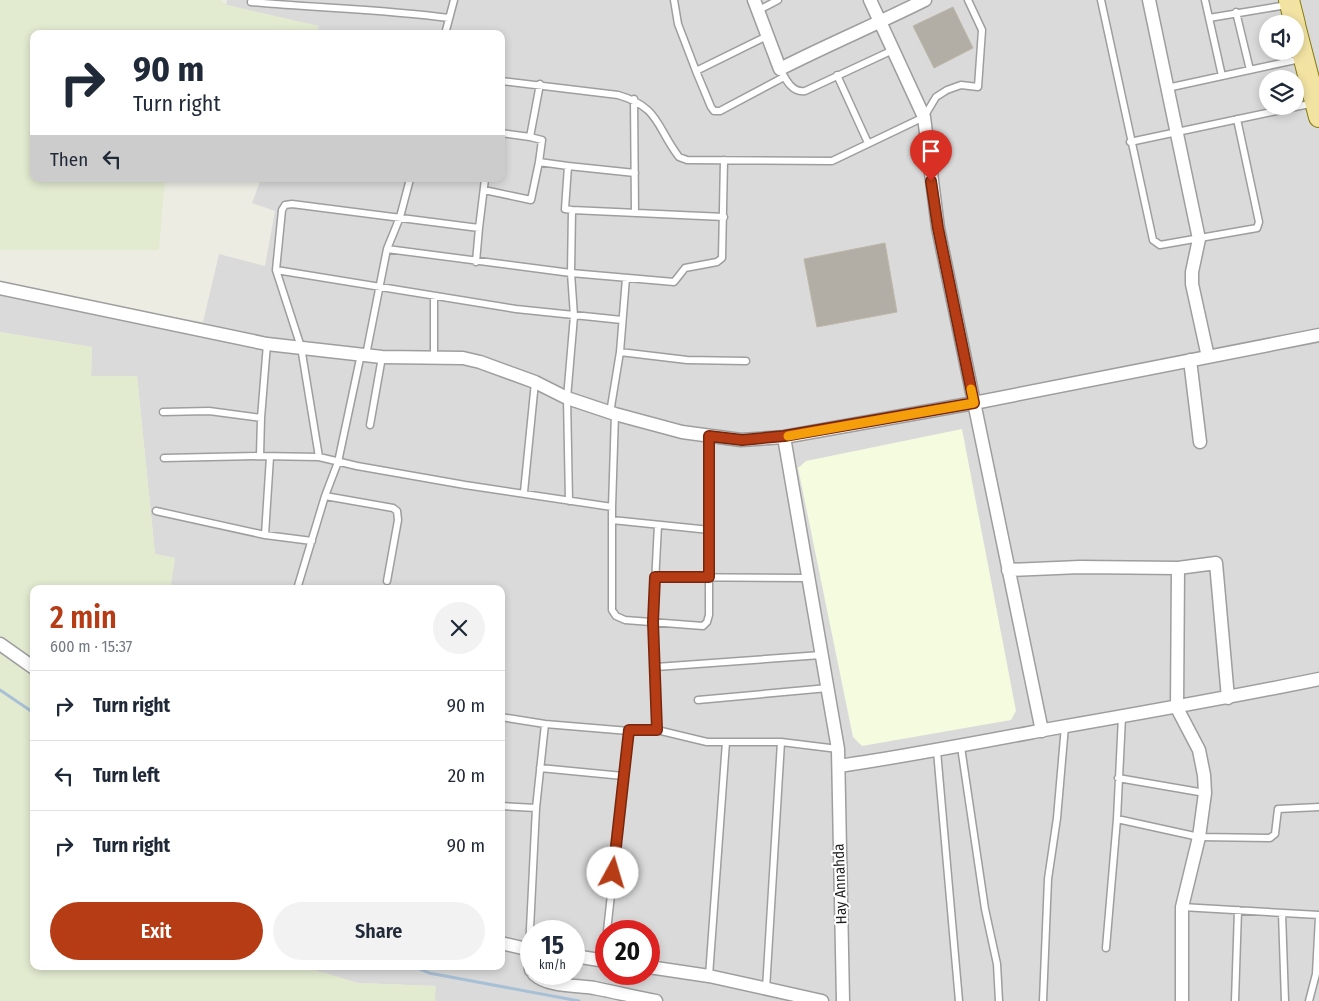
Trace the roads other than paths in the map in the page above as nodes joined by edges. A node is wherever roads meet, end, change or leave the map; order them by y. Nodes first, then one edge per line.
1 (454, 0) edge
2 (674, 0) edge
3 (778, 0) edge
4 (870, 0) edge
5 (925, 0) edge
6 (968, 0) edge
7 (1101, 0) edge
8 (1149, 0) edge
9 (1205, 0) edge
10 (251, 2) dead end
11 (1290, 2) edge
12 (298, 4) edge
13 (756, 5) edge
14 (1236, 12) junction
15 (1293, 15) edge
16 (449, 18) junction
17 (1209, 18) junction
18 (880, 22) junction
19 (447, 30) edge
20 (767, 36) junction
21 (894, 50) junction
22 (1294, 60) edge
23 (1304, 60) edge
24 (1250, 70) junction
25 (696, 71) junction
26 (782, 73) junction
27 (837, 75) junction
28 (1222, 76) junction
29 (505, 81) edge
30 (540, 84) junction
31 (1167, 88) junction
32 (634, 99) junction
33 (1317, 110) edge
34 (924, 117) junction
35 (1237, 119) junction
36 (1177, 132) junction
37 (505, 134) edge
38 (530, 137) junction
39 (1130, 142) junction
40 (868, 143) junction
41 (724, 160) junction
42 (539, 162) junction
43 (568, 166) junction
44 (635, 173) junction
45 (409, 182) edge
46 (485, 182) edge
47 (484, 190) junction
48 (572, 210) junction
49 (635, 213) junction
50 (400, 216) junction
51 (724, 217) junction
52 (479, 228) junction
53 (1199, 239) junction
54 (387, 249) junction
55 (476, 262) junction
56 (276, 270) junction
57 (571, 273) junction
58 (626, 278) junction
59 (378, 286) junction
60 (0, 288) edge
61 (434, 296) junction
62 (574, 316) junction
63 (622, 320) junction
64 (1319, 335) edge
65 (267, 344) junction
66 (302, 346) junction
67 (620, 352) junction
68 (364, 354) junction
69 (382, 357) junction
70 (434, 357) junction
71 (1208, 357) junction
72 (1190, 360) junction
73 (746, 361) dead end
74 (535, 382) junction
75 (567, 398) junction
76 (974, 403) junction
77 (164, 412) dead end
78 (613, 414) junction
79 (260, 418) junction
80 (370, 425) dead end
81 (709, 436) junction
82 (784, 436) junction
83 (1200, 442) dead end
84 (260, 456) junction
85 (270, 457) junction
86 (319, 457) junction
87 (164, 458) dead end
88 (338, 462) junction
89 (524, 492) junction
90 (326, 496) junction
91 (569, 501) junction
92 (612, 507) junction
93 (156, 511) dead end
94 (612, 520) junction
95 (658, 525) junction
96 (710, 530) junction
97 (266, 535) junction
98 (312, 541) junction
99 (1178, 568) junction
100 (1008, 570) junction
101 (655, 577) junction
102 (709, 577) junction
103 (808, 578) junction
104 (387, 581) dead end
105 (298, 585) edge
106 (653, 622) junction
107 (0, 644) edge
108 (821, 655) junction
109 (30, 665) edge
110 (656, 667) junction
111 (1319, 679) edge
112 (828, 688) junction
113 (1228, 698) junction
114 (698, 700) dead end
115 (1177, 708) junction
116 (1122, 717) junction
117 (505, 718) edge
118 (545, 724) junction
119 (1065, 726) junction
120 (629, 730) junction
121 (657, 730) junction
122 (1042, 730) junction
123 (726, 742) junction
124 (781, 742) junction
125 (961, 747) junction
126 (838, 749) junction
127 (937, 751) junction
128 (839, 766) junction
129 (540, 768) junction
130 (623, 776) junction
131 (1118, 778) junction
132 (1205, 793) junction
133 (505, 806) edge
134 (1319, 807) edge
135 (536, 808) junction
136 (1118, 819) junction
137 (1199, 837) junction
138 (1182, 907) junction
139 (1238, 910) junction
140 (1282, 913) junction
141 (1319, 916) edge
142 (531, 920) edge
143 (607, 920) edge
144 (505, 944) edge
145 (520, 948) edge
146 (1106, 948) dead end
147 (660, 969) edge
148 (709, 976) junction
149 (566, 985) edge
150 (766, 989) junction
151 (656, 1001) edge
152 (822, 1001) edge
153 (843, 1001) edge
154 (959, 1001) edge
155 (999, 1001) edge
156 (1043, 1001) edge
157 (1182, 1001) edge
158 (1235, 1001) edge
159 (1285, 1001) edge
160 (1309, 1001) edge

1 - 16 lane
2 - 25 lane
3 - 13 lane
4 - 18 street
5 - 18 street
6 - 34 lane
7 - 39 lane
8 - 31 street
9 - 17 lane
10 - 12 lane
11 - 14 lane
11 - 15 main road
12 - 16 lane
13 - 20 street
14 - 17 lane
14 - 24 lane
16 - 19 lane
17 - 28 lane
18 - 21 street
18 - 26 street
20 - 25 lane
20 - 26 street
21 - 27 lane
21 - 34 street
22 - 24 lane
23 - 33 main road
24 - 28 lane
25 - 26 lane
26 - 27 lane
27 - 40 lane
28 - 31 lane
29 - 30 lane
30 - 32 lane
30 - 38 lane
31 - 36 street
32 - 41 lane
32 - 44 lane
33 - 35 lane
34 - 40 lane
34 - 76 street
35 - 36 lane
35 - 53 lane
36 - 39 lane
36 - 53 street
37 - 38 lane
38 - 42 lane
39 - 53 lane
40 - 41 lane
41 - 51 lane
42 - 43 lane
42 - 47 lane
43 - 44 lane
43 - 48 lane
44 - 49 lane
45 - 50 lane
46 - 47 lane
47 - 52 lane
48 - 49 lane
48 - 57 lane
49 - 51 lane
50 - 52 lane
50 - 54 lane
50 - 56 lane
51 - 58 lane
52 - 55 lane
53 - 71 street
54 - 55 lane
54 - 59 lane
55 - 57 lane
56 - 59 lane
56 - 66 lane
57 - 58 lane
57 - 62 lane
58 - 63 lane
59 - 61 lane
59 - 68 lane
60 - 65 street
61 - 62 lane
61 - 70 lane
62 - 63 lane
62 - 75 lane
63 - 67 lane
64 - 71 street
65 - 66 street
65 - 79 lane
66 - 68 street
66 - 86 lane
67 - 73 lane
67 - 78 lane
68 - 69 street
68 - 88 lane
69 - 70 street
69 - 80 lane
70 - 74 street
71 - 72 street
72 - 76 street
72 - 83 street
74 - 75 street
74 - 89 lane
75 - 78 street
75 - 91 lane
76 - 82 street
76 - 100 street
77 - 79 lane
78 - 81 street
78 - 92 lane
79 - 84 lane
81 - 82 street
81 - 96 lane
82 - 103 street, Hay Annahda
84 - 85 lane
84 - 87 lane
85 - 86 lane
85 - 97 lane
86 - 88 lane
88 - 89 lane
88 - 90 lane
89 - 91 lane
90 - 98 lane
90 - 104 lane
91 - 92 lane
92 - 94 lane
93 - 97 lane
94 - 95 lane
94 - 106 lane
95 - 96 lane
95 - 101 lane
96 - 102 lane
97 - 98 lane
98 - 105 lane
99 - 100 street
99 - 113 street
99 - 115 street
100 - 122 street
101 - 102 lane
101 - 106 lane
102 - 103 lane
102 - 106 lane
103 - 108 street, Hay Annahda
106 - 110 lane
107 - 109 street
108 - 110 lane
108 - 112 street, Hay Annahda
110 - 121 lane
111 - 113 street
112 - 114 lane
112 - 126 street, Hay Annahda
113 - 115 street
115 - 116 street
115 - 132 street
116 - 119 street
116 - 131 lane
117 - 118 lane
118 - 120 lane
118 - 129 lane
119 - 122 street
119 - 156 lane
120 - 121 lane
120 - 130 lane
121 - 123 lane
122 - 125 street
123 - 124 lane
123 - 148 lane
124 - 126 lane
124 - 150 lane
125 - 127 street
125 - 155 lane
126 - 128 street, Hay Annahda
127 - 128 street
127 - 154 lane
128 - 153 street, Hay Annahda
129 - 130 lane
129 - 135 lane
130 - 143 lane
131 - 132 lane
131 - 136 lane
132 - 137 street
133 - 135 lane
134 - 137 lane
135 - 142 lane
136 - 137 lane
136 - 146 lane
137 - 138 street
138 - 139 lane
138 - 157 street
139 - 140 lane
139 - 158 lane
140 - 141 lane
140 - 159 lane
141 - 160 lane
144 - 145 street
147 - 148 street
148 - 150 street
149 - 151 street
150 - 152 street

